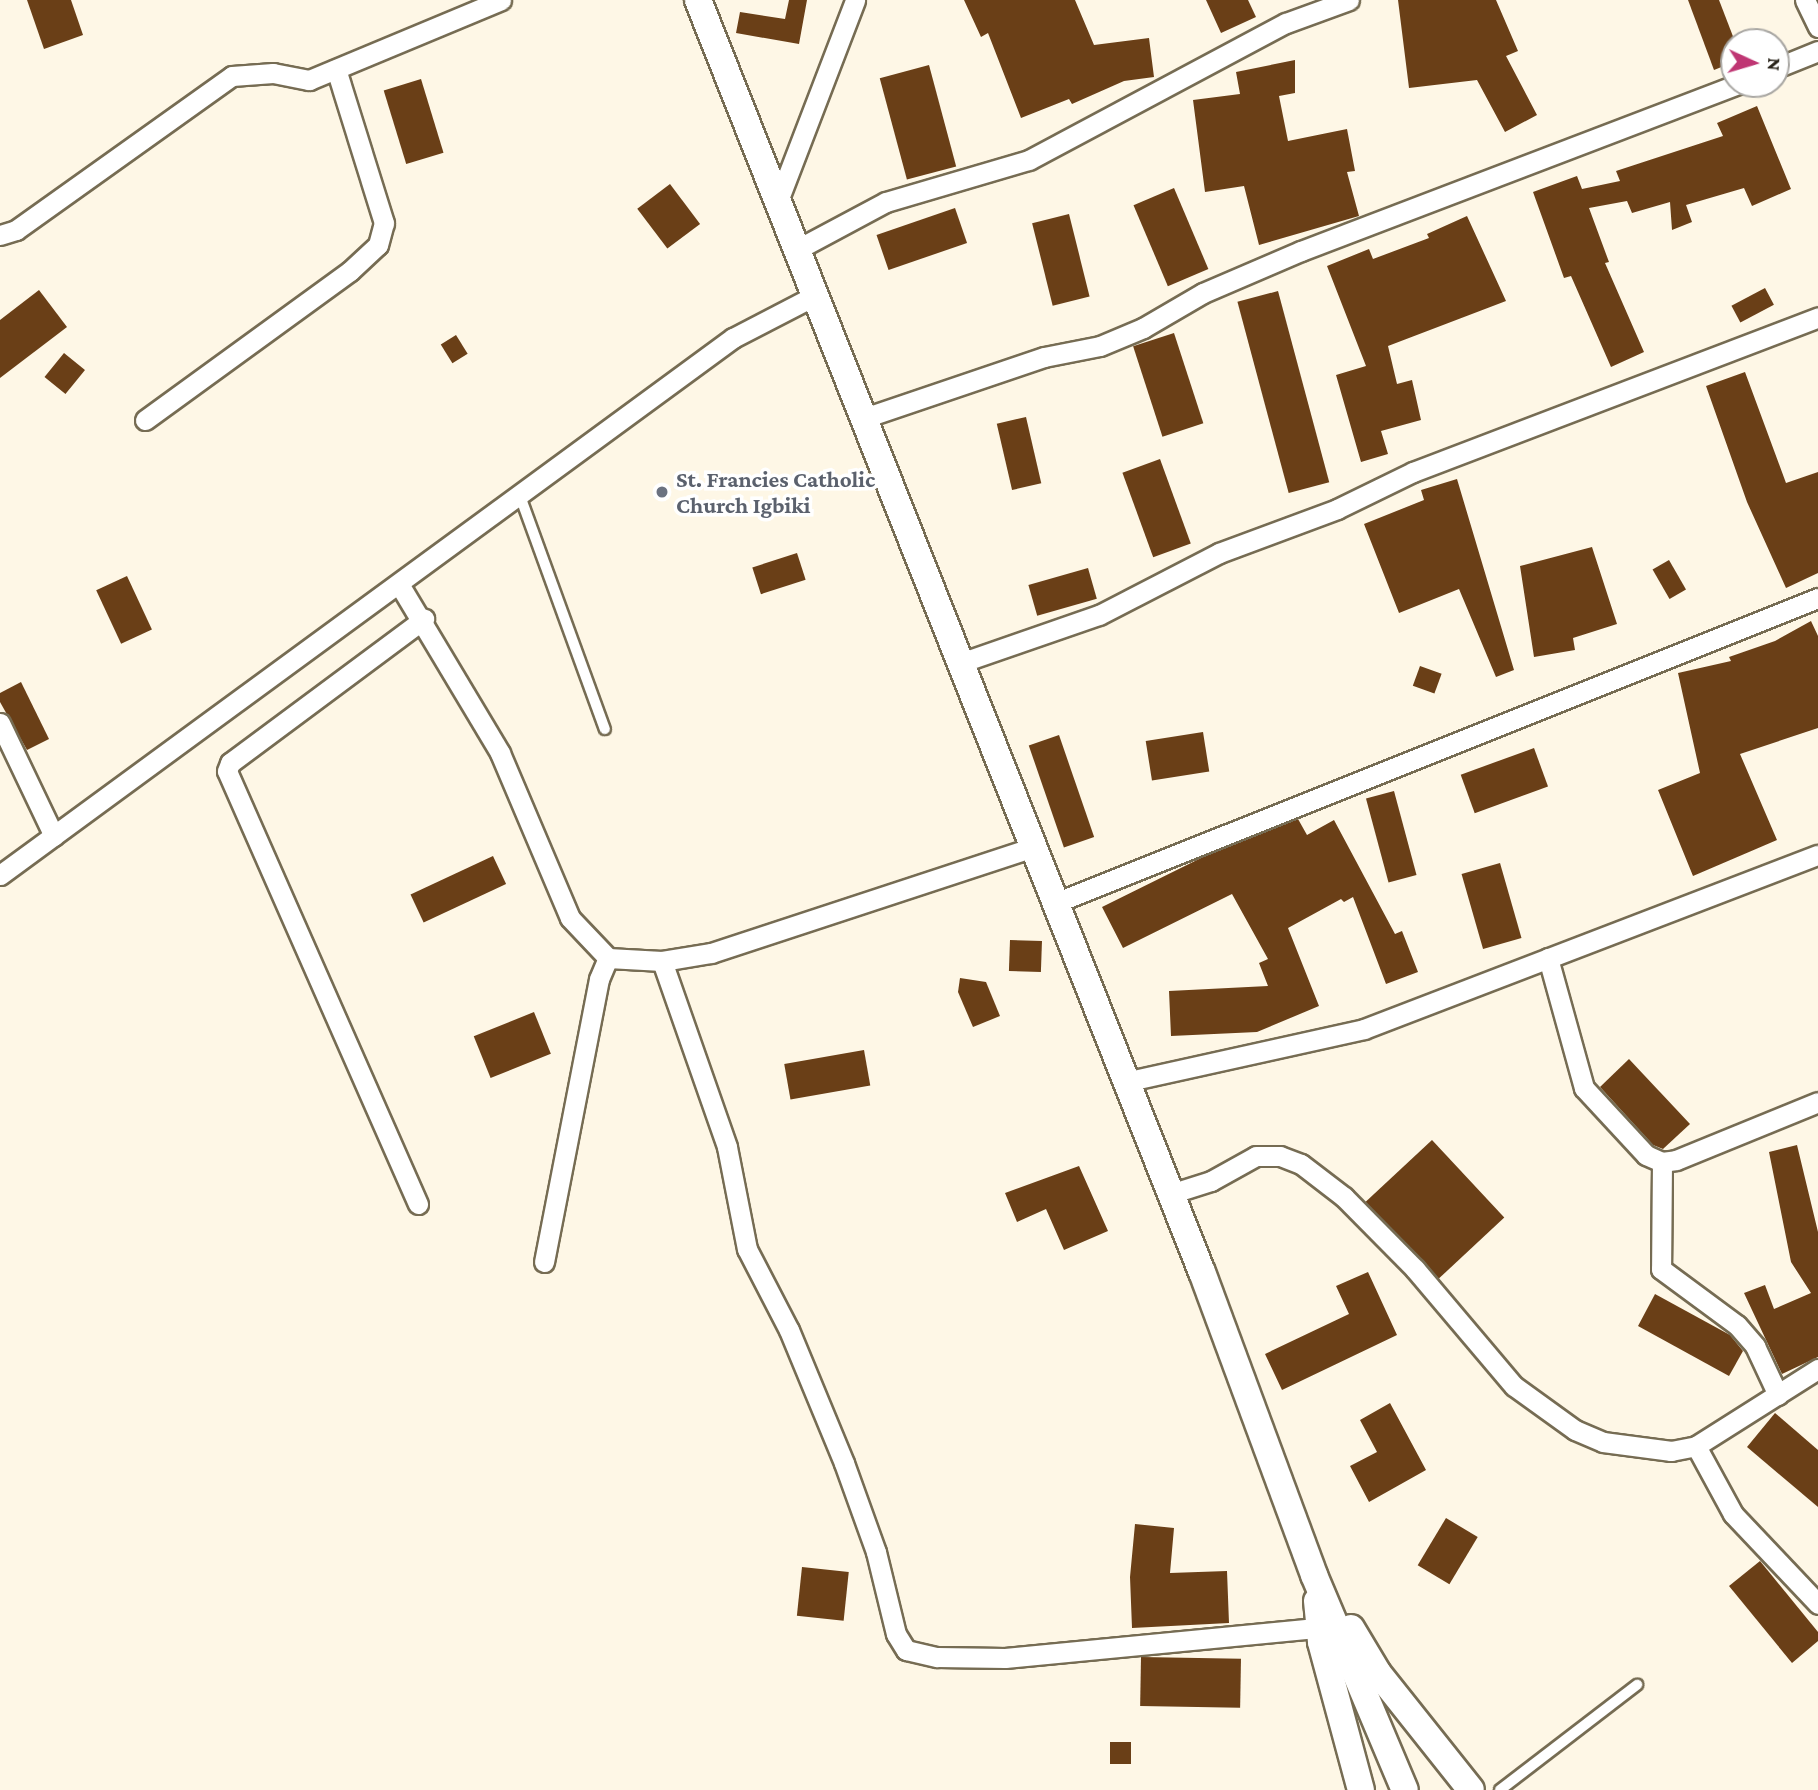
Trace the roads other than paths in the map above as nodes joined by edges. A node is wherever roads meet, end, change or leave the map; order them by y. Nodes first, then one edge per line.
1 (501, 0) edge
2 (698, 0) edge
3 (855, 0) edge
4 (1349, 0) edge
5 (1805, 0) edge
6 (1818, 26) edge
7 (1818, 51) edge
8 (1790, 62) edge
9 (335, 69) junction
10 (1720, 91) edge
11 (778, 201) junction
12 (0, 235) edge
13 (796, 250) junction
14 (814, 296) junction
15 (1818, 317) edge
16 (864, 418) junction
17 (145, 420) dead end
18 (520, 496) junction
19 (400, 584) junction
20 (1818, 598) edge
21 (424, 620) junction
22 (960, 663) junction
23 (0, 723) edge
24 (605, 729) dead end
25 (54, 836) junction
26 (1033, 847) junction
27 (1818, 855) edge
28 (0, 875) edge
29 (1055, 903) junction
30 (608, 958) junction
31 (1548, 958) junction
32 (662, 961) junction
33 (1125, 1082) junction
34 (1818, 1102) edge
35 (1662, 1162) junction
36 (1170, 1194) junction
37 (418, 1204) dead end
38 (544, 1262) dead end
39 (1818, 1369) edge
40 (1778, 1395) junction
41 (1696, 1446) junction
42 (1314, 1575) junction
43 (1818, 1604) edge
44 (1319, 1628) junction
45 (1637, 1685) dead end
46 (1361, 1790) edge
47 (1405, 1790) edge
48 (1471, 1790) edge
49 (1500, 1790) edge

1 - 9 street
2 - 11 street
3 - 11 street
4 - 13 street
5 - 6 street
7 - 8 street
9 - 12 street
9 - 17 street
10 - 16 street
11 - 13 street
13 - 14 street
14 - 16 street
14 - 18 street
15 - 22 street
16 - 22 street
18 - 19 street
18 - 24 lane
19 - 21 street
19 - 25 street
20 - 29 street
21 - 30 street
21 - 37 street
22 - 26 street
23 - 25 street
25 - 28 street
26 - 29 street
26 - 32 street
27 - 31 street
29 - 33 street
30 - 32 street
30 - 38 street
31 - 33 street
31 - 35 street
32 - 44 street
33 - 36 street
34 - 35 street
35 - 40 street
36 - 41 street
36 - 42 street
39 - 40 street
40 - 41 street
41 - 43 street
42 - 44 street
42 - 47 street
42 - 48 street
44 - 46 street
45 - 49 lane

